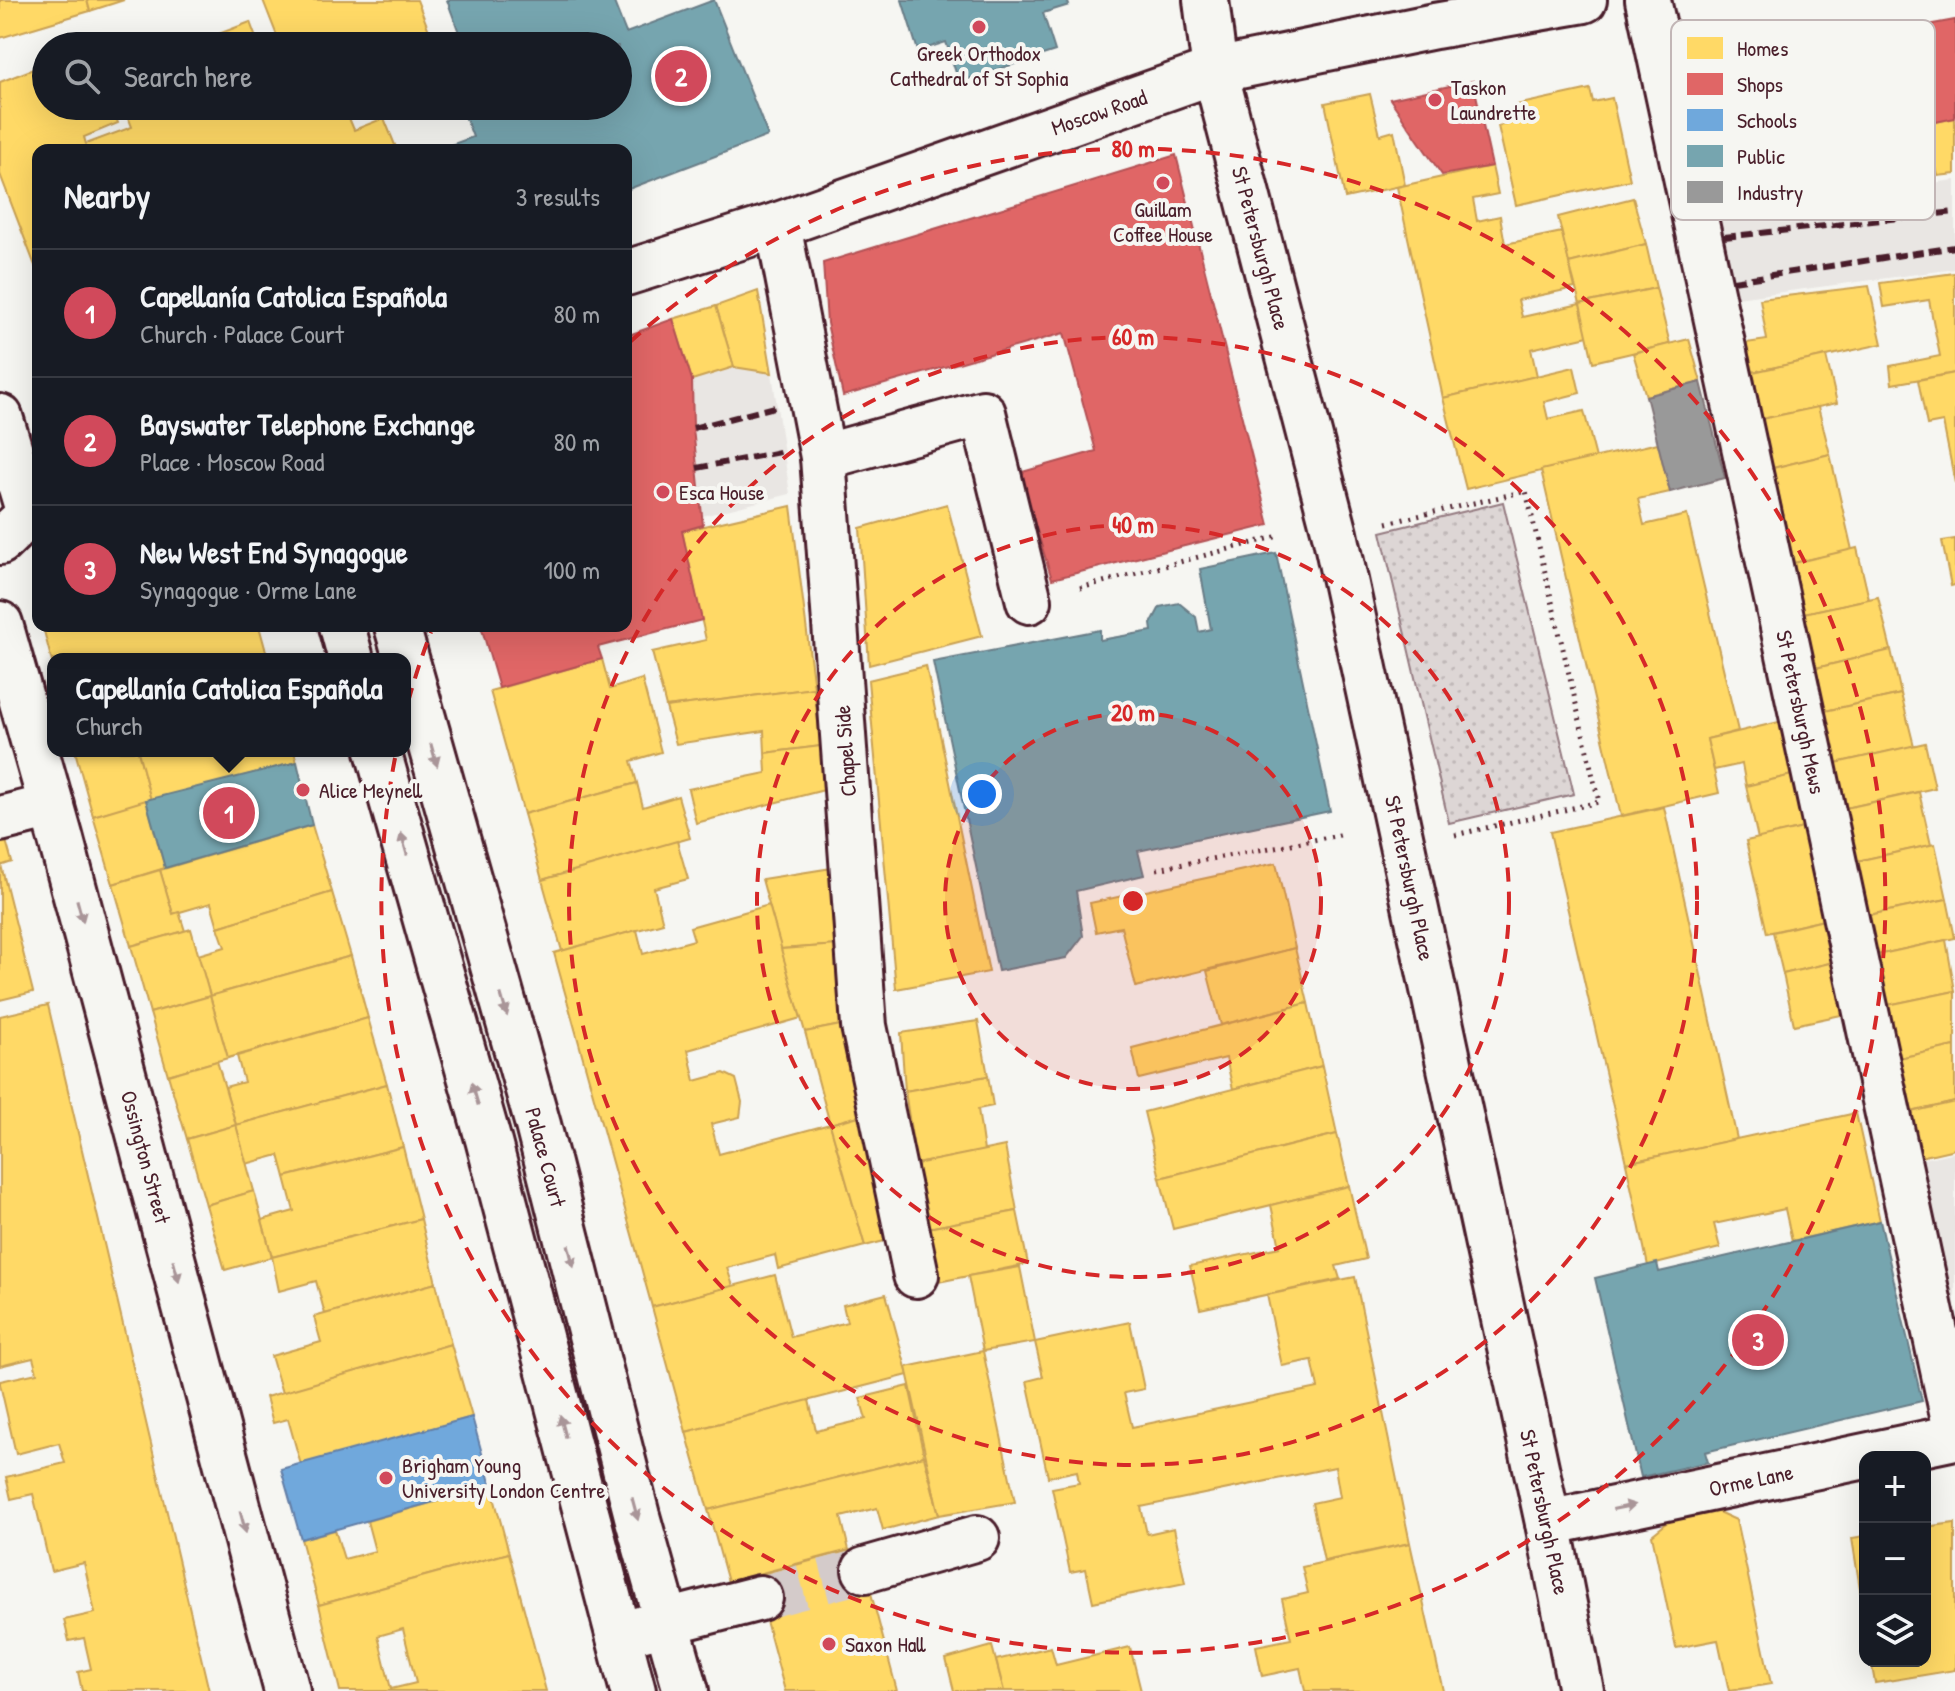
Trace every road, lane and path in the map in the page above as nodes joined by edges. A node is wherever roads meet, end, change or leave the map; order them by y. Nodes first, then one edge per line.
1 (1206, 0) edge
2 (1584, 0) edge
3 (1648, 0) edge
4 (1215, 71) junction
5 (1671, 107) edge
6 (1695, 220) edge
7 (778, 225) junction
8 (632, 271) edge
9 (0, 417) edge
10 (823, 457) junction
11 (22, 522) edge
12 (1334, 528) junction
13 (1029, 601) joint
14 (0, 624) edge
15 (344, 632) edge
16 (399, 632) edge
17 (349, 653) edge
18 (405, 653) edge
19 (411, 676) edge
20 (380, 757) edge
21 (52, 806) junction
22 (0, 819) edge
23 (1400, 835) junction
24 (1157, 869) dead end
25 (538, 1125) junction
26 (488, 1139) junction
27 (916, 1275) dead end
28 (1955, 1425) edge
29 (1955, 1437) edge
30 (1548, 1523) junction
31 (977, 1538) dead end
32 (865, 1570) tunnel mouth
33 (760, 1598) tunnel mouth
34 (667, 1622) junction
35 (618, 1636) junction
36 (287, 1691) edge
37 (633, 1691) edge
38 (686, 1691) edge
39 (1581, 1691) edge

1 - 4 street, St Petersburgh Place
2 - 4 street, Moscow Road
3 - 5 street, St Petersburgh Mews
4 - 7 street, Moscow Road
4 - 12 street, St Petersburgh Place
6 - 28 street, St Petersburgh Mews
7 - 8 street, Moscow Road
7 - 10 street, Chapel Side
9 - 11 street
10 - 13 street
10 - 27 street, Chapel Side
12 - 13 path
12 - 23 street, St Petersburgh Place
12 - 23 path
14 - 21 street, Ossington Street
15 - 17 street
16 -> 18 street, Palace Court
19 -> 25 street, Palace Court
26 -> 20 street
21 - 22 street
21 -> 36 street, Ossington Street
23 - 24 path
23 - 30 street, St Petersburgh Place
25 - 26 street
25 -> 34 street, Palace Court
35 -> 26 street
30 -> 29 street, Orme Lane
30 - 39 street, St Petersburgh Place
31 - 32 street
33 - 34 street
34 - 35 street
34 - 38 street, Palace Court
35 - 37 street

